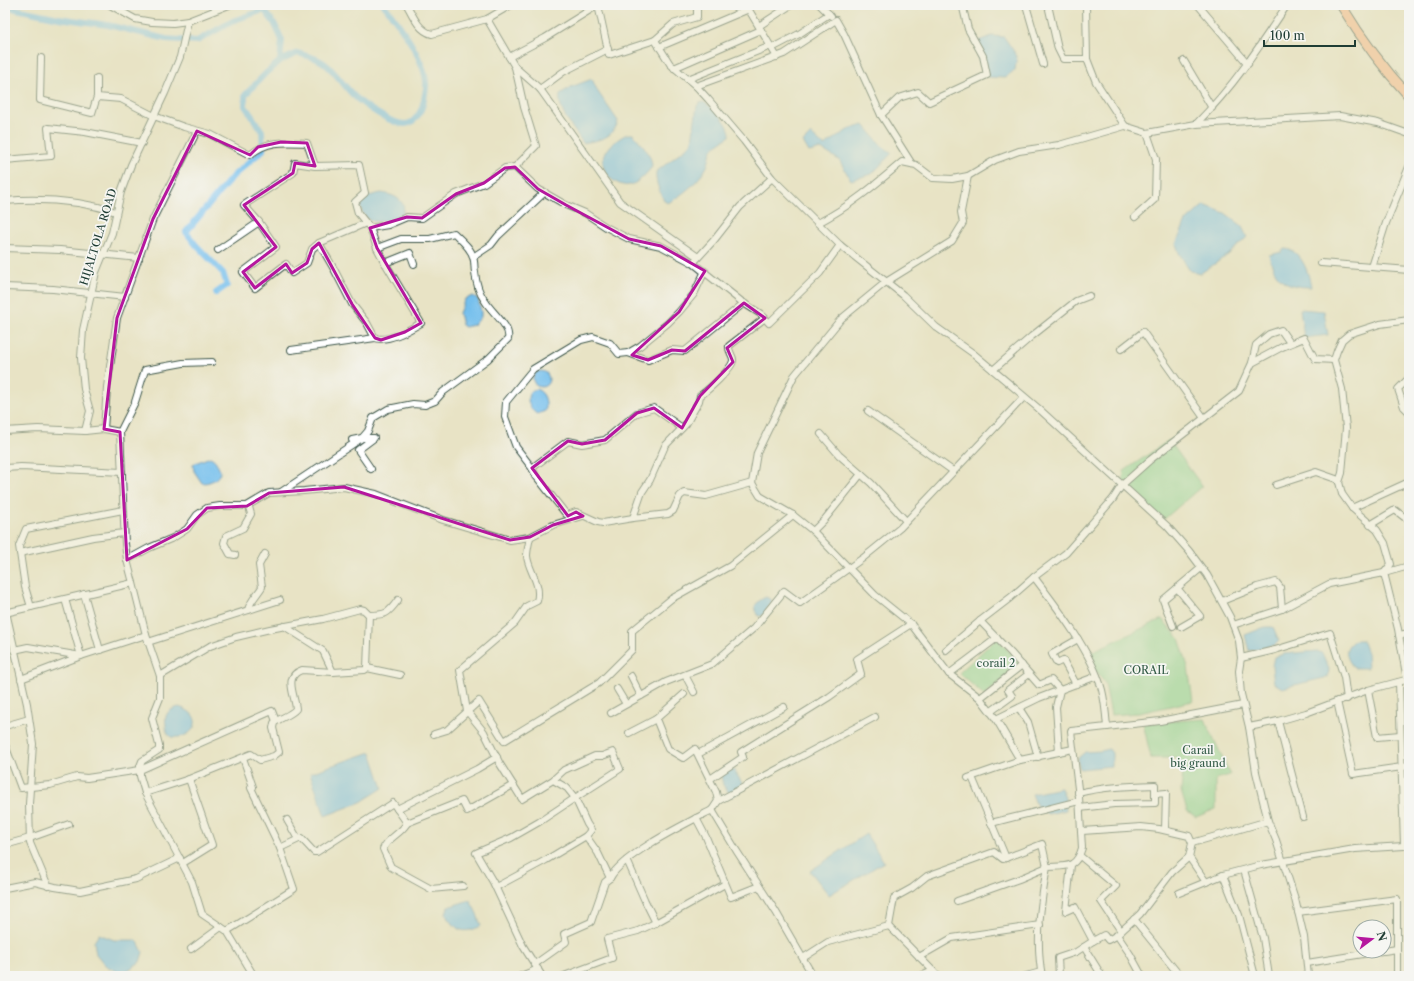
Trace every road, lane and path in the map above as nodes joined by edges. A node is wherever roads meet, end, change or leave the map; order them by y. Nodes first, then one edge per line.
1 (110, 5) edge
2 (229, 5) edge
3 (407, 5) edge
4 (511, 5) edge
5 (598, 5) edge
6 (697, 5) edge
7 (791, 5) edge
8 (820, 5) edge
9 (965, 5) edge
10 (1026, 5) edge
11 (1048, 5) edge
12 (1086, 5) edge
13 (1198, 5) edge
14 (1287, 5) edge
15 (1341, 5) edge
16 (747, 7) edge
17 (829, 14) junction
18 (487, 19) junction
19 (836, 20) junction
20 (188, 21) junction
21 (760, 28) junction
22 (655, 40) junction
23 (659, 47) junction
24 (772, 47) junction
25 (608, 49) junction
26 (509, 57) junction
27 (777, 57) junction
28 (41, 58) dead end
29 (1087, 59) junction
30 (1184, 61) dead end
31 (1043, 64) dead end
32 (1248, 64) junction
33 (515, 67) junction
34 (674, 68) junction
35 (97, 78) dead end
36 (688, 79) junction
37 (696, 86) junction
38 (540, 89) junction
39 (1409, 96) edge
40 (96, 97) junction
41 (1212, 108) junction
42 (881, 115) junction
43 (154, 116) junction
44 (1196, 124) junction
45 (1125, 126) junction
46 (197, 131) junction
47 (1148, 133) junction
48 (1409, 134) edge
49 (142, 142) junction
50 (5, 160) edge
51 (912, 164) junction
52 (315, 166) junction
53 (515, 167) junction
54 (1409, 167) edge
55 (968, 176) junction
56 (772, 178) junction
57 (545, 192) junction
58 (5, 201) edge
59 (116, 212) junction
60 (1135, 217) dead end
61 (259, 222) junction
62 (818, 223) junction
63 (368, 225) junction
64 (319, 243) junction
65 (840, 245) junction
66 (5, 248) edge
67 (377, 248) junction
68 (218, 250) dead end
69 (103, 254) junction
70 (473, 257) junction
71 (698, 257) junction
72 (139, 258) junction
73 (693, 262) junction
74 (385, 263) junction
75 (1321, 263) dead end
76 (414, 264) dead end
77 (1372, 268) junction
78 (1409, 270) edge
79 (705, 271) junction
80 (886, 282) junction
81 (5, 287) edge
82 (91, 293) junction
83 (125, 296) junction
84 (1089, 296) dead end
85 (744, 303) junction
86 (765, 318) junction
87 (1409, 320) edge
88 (375, 338) junction
89 (1290, 343) junction
90 (1121, 349) dead end
91 (292, 350) dead end
92 (628, 353) junction
93 (1334, 360) junction
94 (212, 362) dead end
95 (1252, 363) junction
96 (993, 370) junction
97 (1409, 380) edge
98 (1024, 396) junction
99 (868, 411) dead end
100 (1409, 412) edge
101 (1204, 418) junction
102 (682, 428) junction
103 (104, 429) junction
104 (5, 431) edge
105 (85, 431) junction
106 (120, 432) junction
107 (820, 434) dead end
108 (362, 438) junction
109 (352, 440) dead end
110 (5, 468) edge
111 (532, 468) junction
112 (371, 469) dead end
113 (953, 471) junction
114 (122, 472) junction
115 (861, 474) junction
116 (1339, 482) junction
117 (1409, 482) edge
118 (752, 483) junction
119 (1122, 485) junction
120 (1276, 485) dead end
121 (281, 492) junction
122 (247, 506) junction
123 (1352, 508) junction
124 (123, 510) junction
125 (793, 515) junction
126 (583, 516) junction
127 (1409, 517) edge
128 (633, 518) junction
129 (906, 522) junction
130 (1370, 525) junction
131 (813, 531) junction
132 (124, 533) junction
133 (530, 537) junction
134 (20, 553) junction
135 (265, 554) dead end
136 (235, 555) dead end
137 (127, 560) junction
138 (1409, 566) edge
139 (848, 568) junction
140 (1201, 568) junction
141 (1384, 573) junction
142 (1034, 577) junction
143 (132, 583) junction
144 (1177, 588) junction
145 (84, 594) junction
146 (65, 599) junction
147 (280, 600) dead end
148 (398, 600) dead end
149 (1222, 602) junction
150 (31, 607) junction
151 (1282, 609) junction
152 (248, 610) junction
153 (5, 612) edge
154 (369, 615) junction
155 (980, 621) junction
156 (911, 624) junction
157 (1233, 625) junction
158 (284, 626) junction
159 (1173, 626) dead end
160 (1181, 627) dead end
161 (1409, 633) edge
162 (146, 635) junction
163 (1399, 635) junction
164 (997, 638) junction
165 (1078, 639) junction
166 (148, 642) junction
167 (14, 650) junction
168 (100, 650) junction
169 (946, 650) dead end
170 (81, 656) junction
171 (1241, 658) junction
172 (1022, 665) junction
173 (367, 668) junction
174 (333, 672) junction
175 (950, 674) junction
176 (1029, 674) junction
177 (400, 675) dead end
178 (685, 675) junction
179 (160, 676) junction
180 (632, 676) dead end
181 (1097, 676) junction
182 (21, 679) junction
183 (1408, 680) edge
184 (1399, 682) junction
185 (1076, 684) junction
186 (617, 689) dead end
187 (1060, 690) junction
188 (1368, 690) junction
189 (694, 692) dead end
190 (684, 694) dead end
191 (641, 696) junction
192 (980, 698) junction
193 (1347, 699) junction
194 (1337, 701) junction
195 (626, 704) junction
196 (1243, 705) junction
197 (784, 707) dead end
198 (1019, 708) junction
199 (467, 711) junction
200 (990, 712) junction
201 (611, 714) dead end
202 (875, 717) dead end
203 (29, 719) junction
204 (656, 719) junction
205 (996, 719) junction
206 (276, 721) junction
207 (1278, 721) junction
208 (5, 726) edge
209 (1106, 727) junction
210 (1249, 727) junction
211 (629, 733) dead end
212 (434, 734) dead end
213 (1400, 735) junction
214 (5, 745) edge
215 (1073, 749) junction
216 (1059, 752) junction
217 (698, 754) junction
218 (497, 757) junction
219 (1038, 757) junction
220 (243, 758) junction
221 (1020, 760) junction
222 (1409, 766) edge
223 (1402, 767) junction
224 (140, 770) junction
225 (710, 779) junction
226 (189, 780) junction
227 (553, 780) junction
228 (513, 785) junction
229 (30, 787) junction
230 (145, 793) junction
231 (1078, 793) junction
232 (1155, 794) junction
233 (575, 798) junction
234 (718, 801) junction
235 (1079, 804) junction
236 (397, 809) junction
237 (712, 810) junction
238 (1303, 817) dead end
239 (696, 818) junction
240 (287, 820) dead end
241 (1268, 821) junction
242 (407, 823) junction
243 (69, 824) dead end
244 (990, 824) junction
245 (1165, 830) junction
246 (1082, 831) junction
247 (586, 836) junction
248 (30, 838) junction
249 (298, 839) junction
250 (1192, 843) junction
251 (5, 845) edge
252 (1406, 846) edge
253 (280, 848) junction
254 (1080, 856) junction
255 (1189, 857) junction
256 (1006, 858) junction
257 (181, 860) junction
258 (627, 860) junction
259 (1283, 862) junction
260 (1047, 866) junction
261 (1071, 866) junction
262 (1244, 870) junction
263 (1223, 875) junction
264 (610, 878) junction
265 (1206, 882) junction
266 (725, 884) junction
267 (48, 886) junction
268 (463, 886) dead end
269 (759, 886) junction
270 (496, 887) junction
271 (5, 888) edge
272 (1179, 893) dead end
273 (957, 901) dead end
274 (1298, 912) junction
275 (1134, 919) junction
276 (656, 923) junction
277 (1040, 925) junction
278 (890, 926) junction
279 (220, 927) junction
280 (227, 931) junction
281 (1119, 933) junction
282 (1093, 941) junction
283 (1084, 947) junction
284 (191, 949) dead end
285 (1396, 949) junction
286 (1392, 950) edge
287 (1352, 956) edge
288 (919, 957) junction
289 (803, 958) junction
290 (1307, 963) junction
291 (536, 966) junction
292 (935, 974) edge
293 (1041, 974) edge
294 (254, 976) edge
295 (520, 976) edge
296 (542, 976) edge
297 (564, 976) edge
298 (813, 976) edge
299 (921, 976) edge
300 (1026, 976) edge
301 (1059, 976) edge
302 (1102, 976) edge
303 (1142, 976) edge
304 (1180, 976) edge
305 (1255, 976) edge
306 (1269, 976) edge
307 (1308, 976) edge
308 (1397, 976) edge

1 - 20 street
2 - 20 street
3 - 18 street
4 - 18 street
5 - 25 street
5 - 26 street
6 - 22 street
7 - 21 street
8 - 17 street
9 - 42 street
10 - 31 street
11 - 29 street
12 - 29 street
13 - 32 street
14 - 32 street
15 - 39 main road
16 - 21 street
16 - 23 street
17 - 19 street
17 - 24 street
18 - 26 street
19 - 27 street
19 - 42 street
20 - 43 street, HIJALTOLA ROAD
21 - 24 street
21 - 34 street
22 - 23 street
22 - 25 street
23 - 34 street
24 - 27 street
24 - 36 street
25 - 38 street
26 - 33 street
27 - 37 street
28 - 40 street
29 - 45 street
30 - 41 street
32 - 41 street
33 - 38 street
33 - 53 street
34 - 36 street
35 - 40 street
36 - 37 street
37 - 56 street
38 - 71 street
40 - 43 street
41 - 44 street
42 - 51 street
43 - 46 street
43 - 49 street, HIJALTOLA ROAD
44 - 47 street
44 - 48 street
45 - 47 street
45 - 55 street
46 - 52 street
46 - 72 street
47 - 60 street
49 - 50 street
49 - 59 street, HIJALTOLA ROAD
51 - 55 street
51 - 62 street
52 - 61 street
52 - 63 street
53 - 57 street
53 - 63 street
54 - 77 street
55 - 80 street
56 - 62 street
56 - 71 street
57 - 70 street
57 - 73 street
58 - 59 street
59 - 69 street, HIJALTOLA ROAD
61 - 64 street
61 - 68 street
62 - 65 street
63 - 64 street
63 - 67 street
64 - 88 street
65 - 80 street
65 - 86 street
66 - 69 street
67 - 70 street
67 - 74 street
69 - 72 street
69 - 82 street, HIJALTOLA ROAD
70 - 108 street
71 - 73 street
72 - 83 street
73 - 79 street
74 - 76 street
74 - 88 street
75 - 77 street
77 - 78 street
79 - 85 street
79 - 92 street
80 - 96 street
80 - 118 street
81 - 82 street
82 - 83 street
82 - 105 street, HIJALTOLA ROAD
83 - 103 street
84 - 96 street
85 - 86 street
85 - 92 street
86 - 102 street
87 - 93 street
88 - 91 street
89 - 93 street
89 - 95 street
89 - 95 street
90 - 101 street
92 - 111 street
93 - 116 street
94 - 106 street
95 - 101 street
96 - 98 street
97 - 100 street
98 - 113 street
98 - 119 street
99 - 113 street
101 - 119 street
102 - 111 street
102 - 128 street
103 - 105 street
103 - 106 street
104 - 105 street
106 - 114 street
107 - 115 street
108 - 109 street
108 - 112 street
108 - 121 street
110 - 114 street
111 - 126 street
113 - 129 street
114 - 124 street
115 - 129 street
115 - 131 street
116 - 120 street
116 - 123 street
117 - 123 street
118 - 125 street
118 - 128 street
119 - 140 street
119 - 142 street
121 - 122 street
121 - 133 street
122 - 136 street
122 - 137 street
123 - 130 street
124 - 132 street
124 - 134 street
125 - 131 street
125 - 199 street
126 - 128 street
126 - 133 street
127 - 130 street
129 - 139 street
130 - 141 street
131 - 139 street
132 - 134 street
132 - 137 street
133 - 199 street
134 - 150 street
135 - 152 street
137 - 143 street
138 - 141 street
139 - 156 street
139 - 178 street
140 - 144 street
140 - 149 street
141 - 151 street
141 - 163 street
142 - 155 street
142 - 165 street
143 - 145 street
143 - 162 street
144 - 159 street
144 - 160 street
145 - 146 street
145 - 168 street
146 - 150 street
146 - 170 street
147 - 152 street
148 - 154 street
149 - 151 street
149 - 157 street
150 - 153 street
151 - 157 street
152 - 166 street
153 - 167 street
154 - 158 street
154 - 173 street
155 - 164 street
155 - 169 street
156 - 175 street
156 - 225 street
157 - 171 street
158 - 174 street
158 - 179 street
161 - 163 street
162 - 166 street
162 - 168 street
163 - 183 street
164 - 172 street
164 - 175 street
165 - 181 street
165 - 185 street
166 - 179 street
167 - 170 street
167 - 182 street
168 - 170 street
170 - 182 street
171 - 193 street
171 - 196 street
172 - 176 street
172 - 192 street
173 - 174 street
173 - 177 street
174 - 206 street
175 - 192 street
176 - 187 street
176 - 200 street
178 - 189 street
178 - 191 street
179 - 224 street
180 - 191 street
181 - 185 street
181 - 209 street
182 - 203 street
183 - 184 street
184 - 188 street
184 - 213 street
185 - 187 street
186 - 195 street
187 - 198 street
187 - 216 street
188 - 193 street
188 - 213 street
190 - 204 street
191 - 195 street
192 - 200 street
193 - 194 street
194 - 207 street
194 - 223 street
195 - 201 street
196 - 209 street
196 - 210 street
197 - 217 street
198 - 205 street
198 - 219 street
199 - 212 street
199 - 218 street
200 - 205 street
202 - 234 street
203 - 208 street
203 - 229 street
204 - 211 street
204 - 217 street
205 - 221 street
206 - 220 street
206 - 224 street
207 - 210 street
207 - 238 street
209 - 215 street
210 - 241 street
213 - 223 street
214 - 229 street
215 - 216 street
215 - 231 street
216 - 219 street
217 - 225 street
218 - 228 street
218 - 236 street
219 - 221 street
220 - 226 street
220 - 253 street
221 - 244 street
222 - 223 street
223 - 252 street
224 - 229 street
224 - 230 street
225 - 234 street
226 - 230 street
226 - 257 street
227 - 228 street
227 - 233 street
227 - 233 street
228 - 242 street
229 - 248 street
230 - 257 street
231 - 232 street
231 - 235 street
232 - 235 street
232 - 245 street
233 - 247 street
233 - 270 street
234 - 237 street
235 - 244 street
235 - 246 street
236 - 242 street
236 - 249 street
237 - 239 street
237 - 269 street
239 - 258 street
239 - 266 street
240 - 249 street
241 - 250 street
241 - 259 street
242 - 268 street
243 - 248 street
244 - 256 street
245 - 246 street
245 - 250 street
246 - 254 street
247 - 264 street
247 - 270 street
248 - 251 street
248 - 267 street
249 - 253 street
250 - 255 street
252 - 259 street
253 - 280 street
254 - 261 street
254 - 281 street
255 - 265 street
255 - 275 street
256 - 260 street
256 - 278 street
257 - 267 street
257 - 279 street
258 - 264 street
258 - 276 street
259 - 262 street
259 - 274 street
260 - 261 street
260 - 273 street
260 - 277 street
261 - 282 street
262 - 263 street
262 - 306 street
263 - 265 street
263 - 305 street
264 - 291 street
265 - 272 street
266 - 269 street
266 - 276 street
267 - 271 street
269 - 289 street
270 - 291 street
274 - 285 street
274 - 290 street
275 - 281 street
275 - 304 street
276 - 297 street
277 - 288 street
277 - 293 street
278 - 288 street
278 - 289 street
279 - 280 street
279 - 284 street
280 - 294 street
281 - 282 street
281 - 303 street
282 - 283 street
283 - 301 street
283 - 302 street
285 - 286 street
285 - 308 street
287 - 290 street
288 - 292 street
289 - 298 street
290 - 307 street
291 - 295 street
291 - 296 street
292 - 299 street
293 - 300 street

